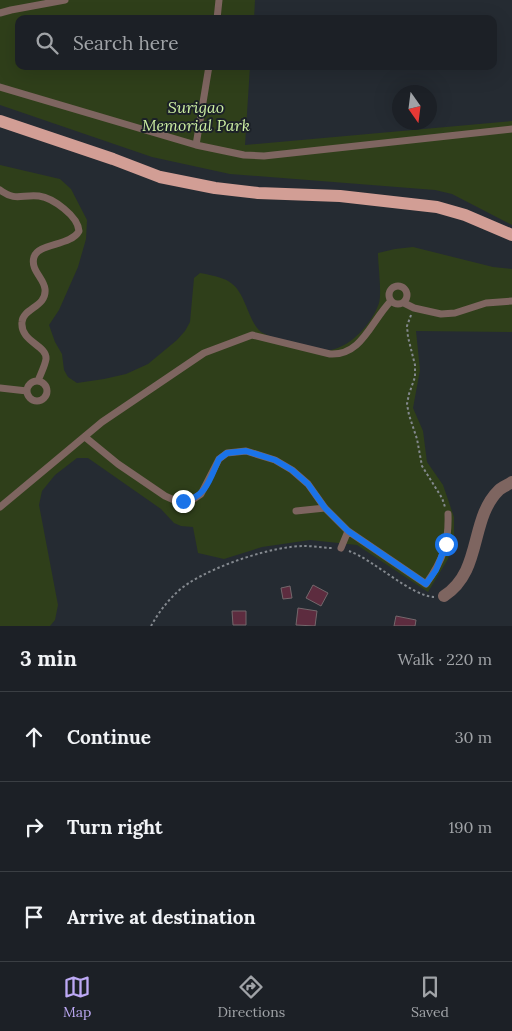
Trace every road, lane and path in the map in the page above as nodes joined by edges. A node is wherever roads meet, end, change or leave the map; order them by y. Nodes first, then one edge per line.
1 (65, 0) edge
2 (219, 0) edge
3 (0, 13) edge
4 (217, 15) edge
5 (208, 70) edge
6 (0, 87) edge
7 (0, 121) edge
8 (512, 129) edge
9 (196, 145) junction
10 (0, 190) edge
11 (512, 235) edge
12 (391, 301) junction
13 (512, 301) edge
14 (404, 303) junction
15 (414, 308) junction
16 (38, 381) junction
17 (0, 388) edge
18 (27, 391) junction
19 (85, 437) junction
20 (512, 482) edge
21 (0, 507) edge
22 (325, 508) junction
23 (296, 511) dead end
24 (448, 514) joint
25 (348, 531) junction
26 (341, 548) junction
27 (444, 596) joint
28 (151, 626) edge

1 - 3 lane
2 - 4 lane
5 - 9 lane
6 - 9 lane
7 - 11 main road
8 - 9 lane
10 - 16 lane
12 - 14 lane
12 - 14 lane
12 - 19 lane
13 - 15 lane
14 - 15 lane
15 - 24 path
16 - 18 lane
16 - 18 lane
17 - 18 lane
19 - 21 lane
19 - 22 lane
20 - 27 street
22 - 23 lane
22 - 25 lane
24 - 25 lane
25 - 26 lane
26 - 27 path
26 - 28 path

